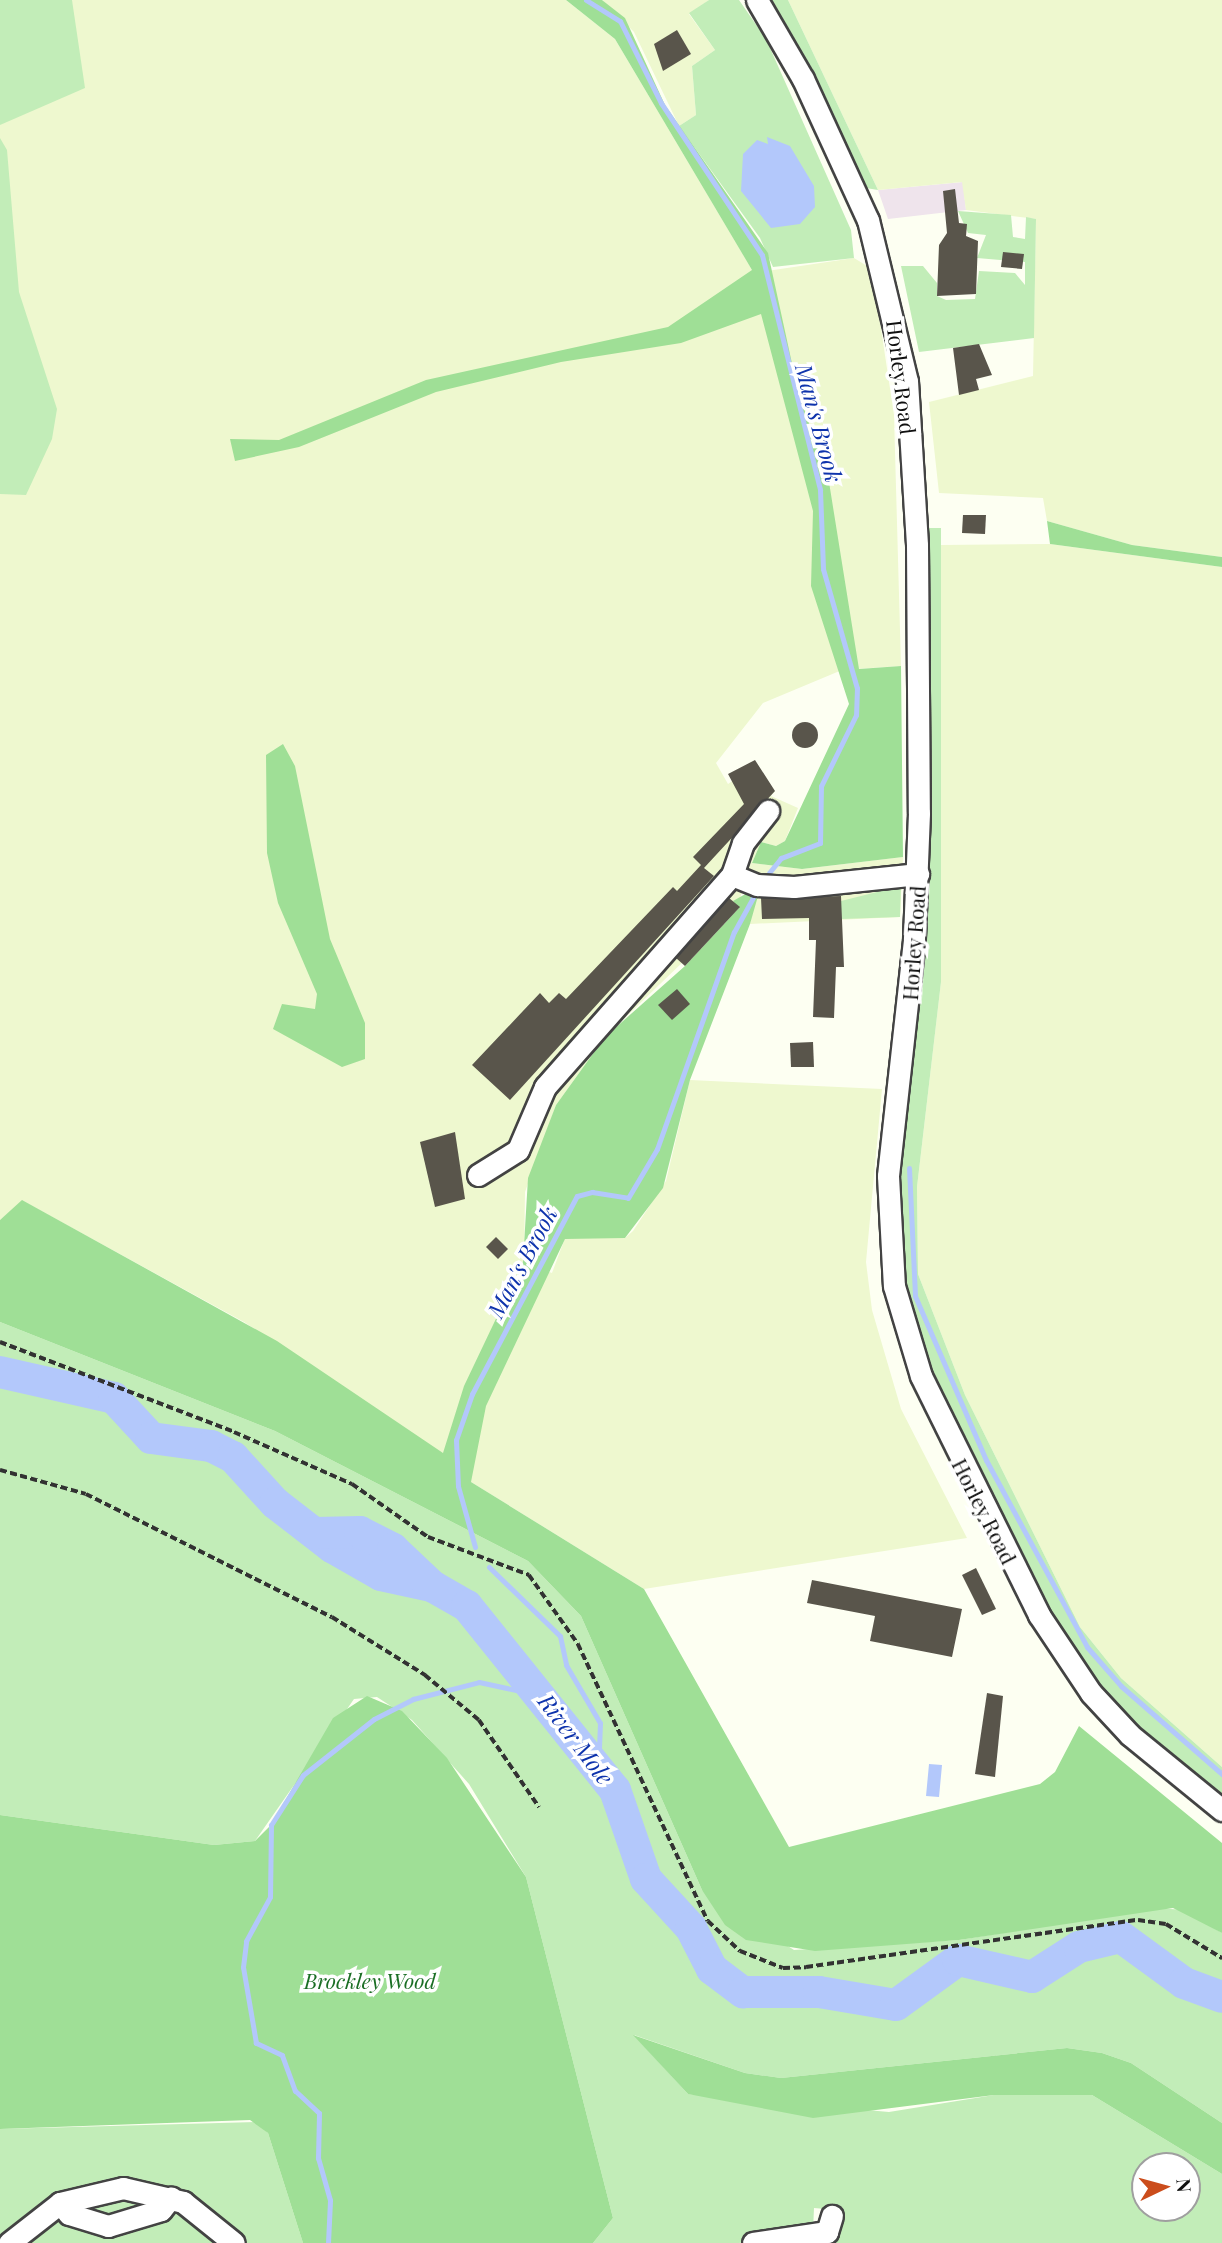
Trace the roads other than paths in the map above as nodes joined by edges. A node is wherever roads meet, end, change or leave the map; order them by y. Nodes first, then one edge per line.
1 (758, 0) edge
2 (768, 811) dead end
3 (918, 874) junction
4 (732, 875) junction
5 (478, 1175) dead end
6 (1222, 1810) edge
7 (171, 2197) junction
8 (60, 2203) junction
9 (832, 2216) dead end
10 (9, 2243) edge
11 (234, 2243) edge
12 (753, 2243) edge

1 - 3 street, Horley Road
2 - 4 street
3 - 4 street
3 - 6 street, Horley Road
4 - 5 street
7 - 8 street
7 - 8 street
7 - 11 street
8 - 10 street
9 - 12 street

